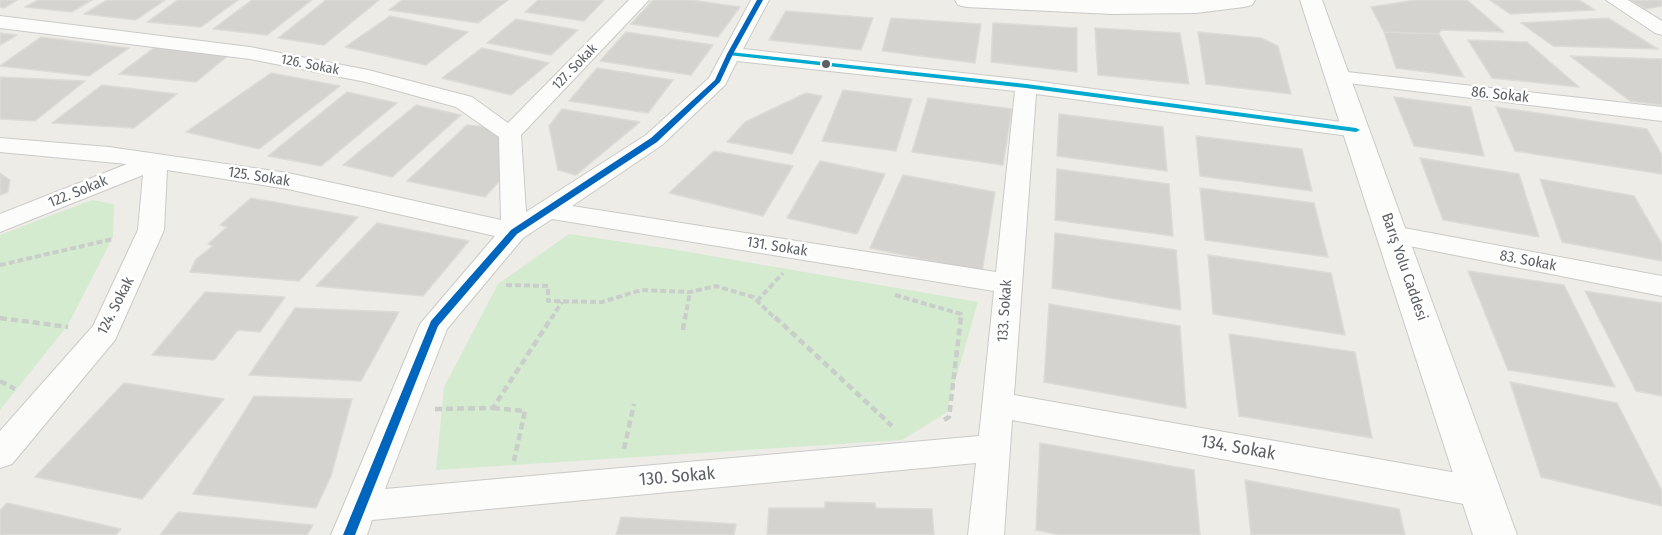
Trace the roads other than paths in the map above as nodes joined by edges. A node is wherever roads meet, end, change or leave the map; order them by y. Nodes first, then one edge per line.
1 (640, 0) edge
2 (760, 0) edge
3 (966, 0) edge
4 (1244, 0) edge
5 (1311, 0) edge
6 (1615, 0) edge
7 (1009, 1) edge
8 (0, 22) edge
9 (1662, 29) edge
10 (730, 54) junction
11 (1338, 77) junction
12 (1026, 86) junction
13 (1662, 114) edge
14 (1356, 130) junction
15 (510, 134) junction
16 (0, 145) edge
17 (156, 161) junction
18 (548, 210) junction
19 (0, 224) edge
20 (514, 232) junction
21 (1393, 235) junction
22 (1007, 283) junction
23 (1662, 286) edge
24 (997, 405) junction
25 (993, 448) junction
26 (0, 454) edge
27 (1480, 492) junction
28 (355, 520) edge
29 (986, 535) edge
30 (1495, 535) edge

1 - 15 street, 127. Sokak
2 - 10 street
3 - 7 street
4 - 7 street
5 - 11 street, Barış Yolu Caddesi
6 - 9 street
8 - 15 street, 126. Sokak
10 - 12 street
10 - 18 street
11 - 13 street, 86. Sokak
11 - 14 street, Barış Yolu Caddesi
12 - 14 street
12 - 22 street, 133. Sokak
14 - 21 street, Barış Yolu Caddesi
15 - 20 street
16 - 17 street, 125. Sokak
17 - 19 street, 122. Sokak
17 - 20 street, 125. Sokak
17 - 26 street, 124. Sokak
18 - 20 street
18 - 22 street, 131. Sokak
20 - 28 street
21 - 23 street, 83. Sokak
21 - 27 street, Barış Yolu Caddesi
22 - 24 street, 133. Sokak
24 - 25 street, 133. Sokak
24 - 27 street, 134. Sokak
25 - 28 street, 130. Sokak
25 - 29 street, 133. Sokak
27 - 30 street, Barış Yolu Caddesi

